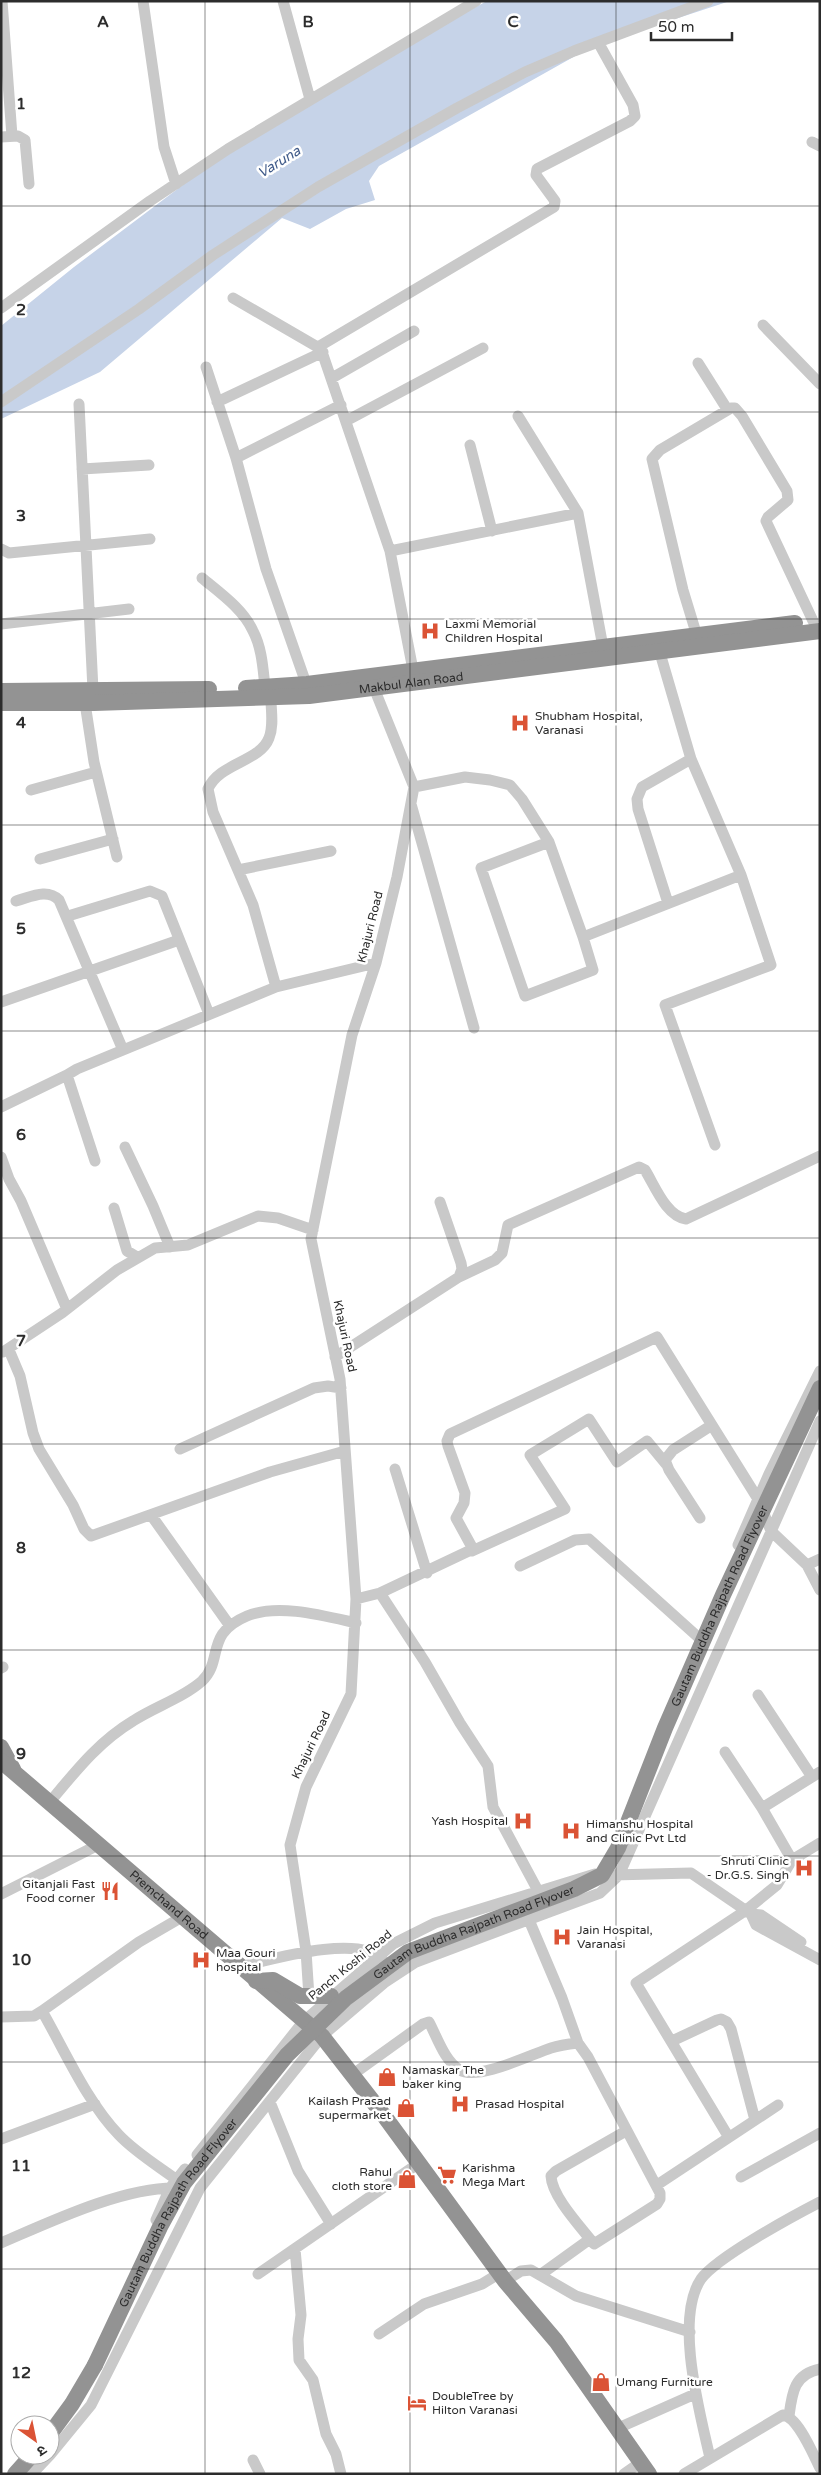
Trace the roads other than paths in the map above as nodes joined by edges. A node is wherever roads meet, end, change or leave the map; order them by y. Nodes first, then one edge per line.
1 (2, 1) edge
2 (143, 1) edge
3 (283, 1) edge
4 (476, 1) edge
5 (708, 1) edge
6 (3, 27) edge
7 (598, 42) junction
8 (310, 99) junction
9 (6, 136) edge
10 (29, 184) dead end
11 (176, 184) junction
12 (233, 298) dead end
13 (1, 308) edge
14 (762, 325) dead end
15 (414, 331) dead end
16 (483, 348) dead end
17 (320, 350) junction
18 (698, 363) dead end
19 (206, 367) dead end
20 (332, 378) junction
21 (820, 384) edge
22 (1, 402) edge
23 (217, 402) junction
24 (79, 404) dead end
25 (341, 406) junction
26 (727, 409) junction
27 (518, 416) dead end
28 (346, 421) junction
29 (470, 446) dead end
30 (236, 458) junction
31 (149, 465) dead end
32 (82, 469) junction
33 (578, 513) junction
34 (492, 531) junction
35 (150, 539) dead end
36 (86, 547) junction
37 (1, 549) edge
38 (390, 552) junction
39 (202, 578) dead end
40 (129, 609) dead end
41 (89, 615) junction
42 (1, 624) edge
43 (818, 624) edge
44 (697, 636) junction
45 (603, 647) junction
46 (660, 653) junction
47 (413, 670) junction
48 (374, 688) junction
49 (308, 690) junction
50 (1, 691) edge
51 (268, 693) junction
52 (89, 697) junction
53 (1, 703) edge
54 (691, 759) junction
55 (96, 772) junction
56 (414, 787) junction
57 (31, 790) dead end
58 (411, 803) junction
59 (113, 839) junction
60 (549, 842) junction
61 (331, 851) dead end
62 (117, 857) dead end
63 (40, 859) dead end
64 (238, 870) junction
65 (741, 875) junction
66 (16, 902) dead end
67 (668, 903) junction
68 (68, 916) junction
69 (583, 936) junction
70 (180, 940) junction
71 (376, 963) junction
72 (91, 972) junction
73 (276, 987) junction
74 (1, 1002) edge
75 (210, 1014) junction
76 (474, 1028) dead end
77 (123, 1050) junction
78 (67, 1075) junction
79 (1, 1107) edge
80 (715, 1145) dead end
81 (125, 1147) dead end
82 (820, 1156) edge
83 (1, 1157) edge
84 (95, 1161) dead end
85 (440, 1202) dead end
86 (114, 1208) dead end
87 (312, 1230) junction
88 (170, 1247) junction
89 (137, 1257) junction
90 (460, 1277) junction
91 (67, 1309) junction
92 (5, 1351) edge
93 (335, 1357) junction
94 (820, 1371) edge
95 (341, 1388) junction
96 (820, 1388) edge
97 (820, 1421) edge
98 (712, 1425) junction
99 (180, 1449) dead end
100 (345, 1451) junction
101 (666, 1464) junction
102 (394, 1469) dead end
103 (758, 1499) junction
104 (151, 1515) junction
105 (700, 1518) dead end
106 (771, 1531) junction
107 (472, 1551) junction
108 (820, 1559) edge
109 (807, 1565) junction
110 (520, 1566) dead end
111 (427, 1573) junction
112 (820, 1590) edge
113 (380, 1593) junction
114 (356, 1599) junction
115 (356, 1623) junction
116 (230, 1626) junction
117 (698, 1637) junction
118 (758, 1695) dead end
119 (1, 1747) edge
120 (725, 1752) dead end
121 (1, 1761) edge
122 (15, 1774) junction
123 (816, 1775) edge
124 (49, 1803) junction
125 (762, 1808) junction
126 (820, 1843) edge
127 (98, 1844) junction
128 (792, 1860) junction
129 (590, 1873) junction
130 (619, 1875) junction
131 (537, 1890) junction
132 (1, 1894) edge
133 (748, 1913) junction
134 (544, 1915) junction
135 (182, 1918) junction
136 (529, 1920) junction
137 (306, 1951) junction
138 (820, 1952) edge
139 (379, 1956) junction
140 (820, 1960) edge
141 (239, 1967) junction
142 (396, 1975) junction
143 (256, 1981) junction
144 (309, 1996) junction
145 (331, 1996) junction
146 (42, 2011) junction
147 (1, 2017) edge
148 (303, 2022) junction
149 (322, 2036) junction
150 (672, 2041) junction
151 (578, 2043) junction
152 (352, 2075) junction
153 (270, 2102) junction
154 (95, 2104) junction
155 (778, 2105) dead end
156 (754, 2120) junction
157 (626, 2131) junction
158 (820, 2133) edge
159 (728, 2136) junction
160 (1, 2139) edge
161 (419, 2163) junction
162 (741, 2177) dead end
163 (174, 2184) junction
164 (657, 2185) junction
165 (200, 2188) junction
166 (820, 2202) edge
167 (331, 2224) junction
168 (590, 2239) junction
169 (1, 2242) edge
170 (295, 2249) junction
171 (258, 2274) dead end
172 (540, 2275) junction
173 (503, 2277) junction
174 (690, 2332) junction
175 (379, 2334) dead end
176 (820, 2369) edge
177 (696, 2394) junction
178 (56, 2415) edge
179 (789, 2416) junction
180 (60, 2420) edge
181 (616, 2429) junction
182 (60, 2443) edge
183 (710, 2458) junction
184 (253, 2460) dead end
185 (38, 2467) edge
186 (645, 2468) edge
187 (820, 2468) edge
188 (16, 2474) edge
189 (260, 2474) edge
190 (340, 2474) edge
191 (624, 2474) edge
192 (684, 2474) edge

1 - 6 street
2 - 11 street
3 - 8 street
4 - 8 street
5 - 7 street
6 - 9 street
7 - 17 street
7 - 22 street
8 - 11 street
9 - 10 street
11 - 13 street
12 - 17 street
14 - 21 street
15 - 20 street
16 - 28 street
17 - 20 street
17 - 23 street
18 - 26 street
19 - 23 street
20 - 25 street
23 - 30 street
24 - 32 street
25 - 28 street
25 - 30 street
26 - 43 street
26 - 44 street
27 - 33 street
28 - 38 street
29 - 34 street
30 - 49 street
31 - 32 street
32 - 36 street
33 - 34 street
33 - 45 street
34 - 38 street
35 - 36 street
36 - 37 street
36 - 41 street
38 - 47 street
39 - 51 street
40 - 41 street
41 - 42 street
41 - 52 street
43 - 44 highway, Makbul Alan Road
43 - 46 highway, Makbul Alan Road
44 - 45 highway, Makbul Alan Road
45 - 47 highway, Makbul Alan Road
46 - 48 highway, Makbul Alan Road
46 - 54 street
47 - 49 highway, Makbul Alan Road
48 - 49 highway, Makbul Alan Road
48 - 56 street
49 - 51 highway, Makbul Alan Road
50 - 52 highway, Makbul Alan Road
51 - 52 highway, Makbul Alan Road
51 - 64 street
52 - 53 highway, Makbul Alan Road
52 - 55 street
54 - 65 street
54 - 67 street
55 - 57 street
55 - 59 street
56 - 58 street, Khajuri Road
56 - 60 street
58 - 71 street, Khajuri Road
58 - 76 street
59 - 62 street
59 - 63 street
60 - 69 street
60 - 69 street
61 - 64 street
64 - 73 street
65 - 67 street
65 - 80 street
66 - 68 street
67 - 69 street
68 - 70 street
68 - 72 street
70 - 72 street
70 - 75 street
71 - 73 street
71 - 87 street, Khajuri Road
72 - 74 street
72 - 77 street
73 - 75 street
75 - 77 street
77 - 78 street
78 - 79 street
78 - 84 street
81 - 88 street
82 - 90 street
83 - 91 street
85 - 90 street
86 - 89 street
87 - 88 street
87 - 93 street, Khajuri Road
88 - 89 street
89 - 91 street
90 - 93 street
91 - 92 street
92 - 104 street
93 - 95 street, Khajuri Road
94 - 103 street
95 - 99 street
95 - 100 street, Khajuri Road
96 - 180 highway, Gautam Buddha Rajpath Road Flyover, bridge
97 - 106 street
98 - 101 street
98 - 103 street
98 - 107 street
100 - 104 street
100 - 114 street, Khajuri Road
101 - 105 street
101 - 107 street
102 - 111 street
103 - 106 street
103 - 117 street
104 - 116 street
106 - 109 street
106 - 130 street
107 - 111 street
108 - 109 street
109 - 112 street
110 - 117 street
111 - 113 street
113 - 114 street
113 - 131 street
114 - 115 street, Khajuri Road
115 - 116 street
115 - 137 street, Khajuri Road
116 - 124 street
117 - 129 street
118 - 123 street
119 - 122 highway, Premchand Road
120 - 125 street
121 - 122 highway, Premchand Road
122 - 124 highway, Premchand Road
123 - 125 street
124 - 127 highway, Premchand Road
125 - 128 street
126 - 128 street
127 - 132 street
127 - 135 highway, Premchand Road
128 - 133 street
129 - 130 street, Panch Koshi Road
129 - 131 street, Panch Koshi Road
130 - 133 street, Panch Koshi Road
130 - 134 street
131 - 134 street
131 - 139 street, Panch Koshi Road
133 - 138 street
133 - 140 street, Panch Koshi Road
133 - 150 street
134 - 136 street
135 - 141 highway, Premchand Road
135 - 146 street
136 - 142 street
136 - 151 street
137 - 139 street
137 - 141 street
137 - 144 street, Khajuri Road
139 - 142 street
139 - 145 street, Panch Koshi Road
141 - 143 highway, Premchand Road
142 - 149 street
143 - 144 highway
143 - 148 highway, Premchand Road
144 - 145 highway
145 - 148 street, Panch Koshi Road
146 - 147 street
146 - 154 street
148 - 149 highway, Premchand Road
148 - 163 street, Panch Koshi Road
149 - 152 highway, Premchand Road
149 - 153 street
150 - 156 street
150 - 159 street
151 - 152 street
151 - 157 street
152 - 161 highway, Premchand Road
153 - 165 street
153 - 167 street
154 - 160 street
154 - 163 street
155 - 156 street
156 - 159 street
157 - 164 street
157 - 168 street
158 - 162 street
159 - 164 street
161 - 167 street
161 - 173 highway, Premchand Road
163 - 165 street
163 - 169 street
163 - 178 street, Panch Koshi Road
164 - 168 street
165 - 182 street
166 - 174 street
167 - 170 street
168 - 172 street
170 - 171 street
170 - 190 street
172 - 173 street
172 - 174 street
173 - 175 street
173 - 181 highway, Premchand Road
174 - 177 street
176 - 179 street
177 - 181 street
177 - 183 street
179 - 183 street
179 - 187 street
181 - 186 highway, Premchand Road
183 - 192 street
184 - 189 street
185 - 188 highway
186 - 191 street

